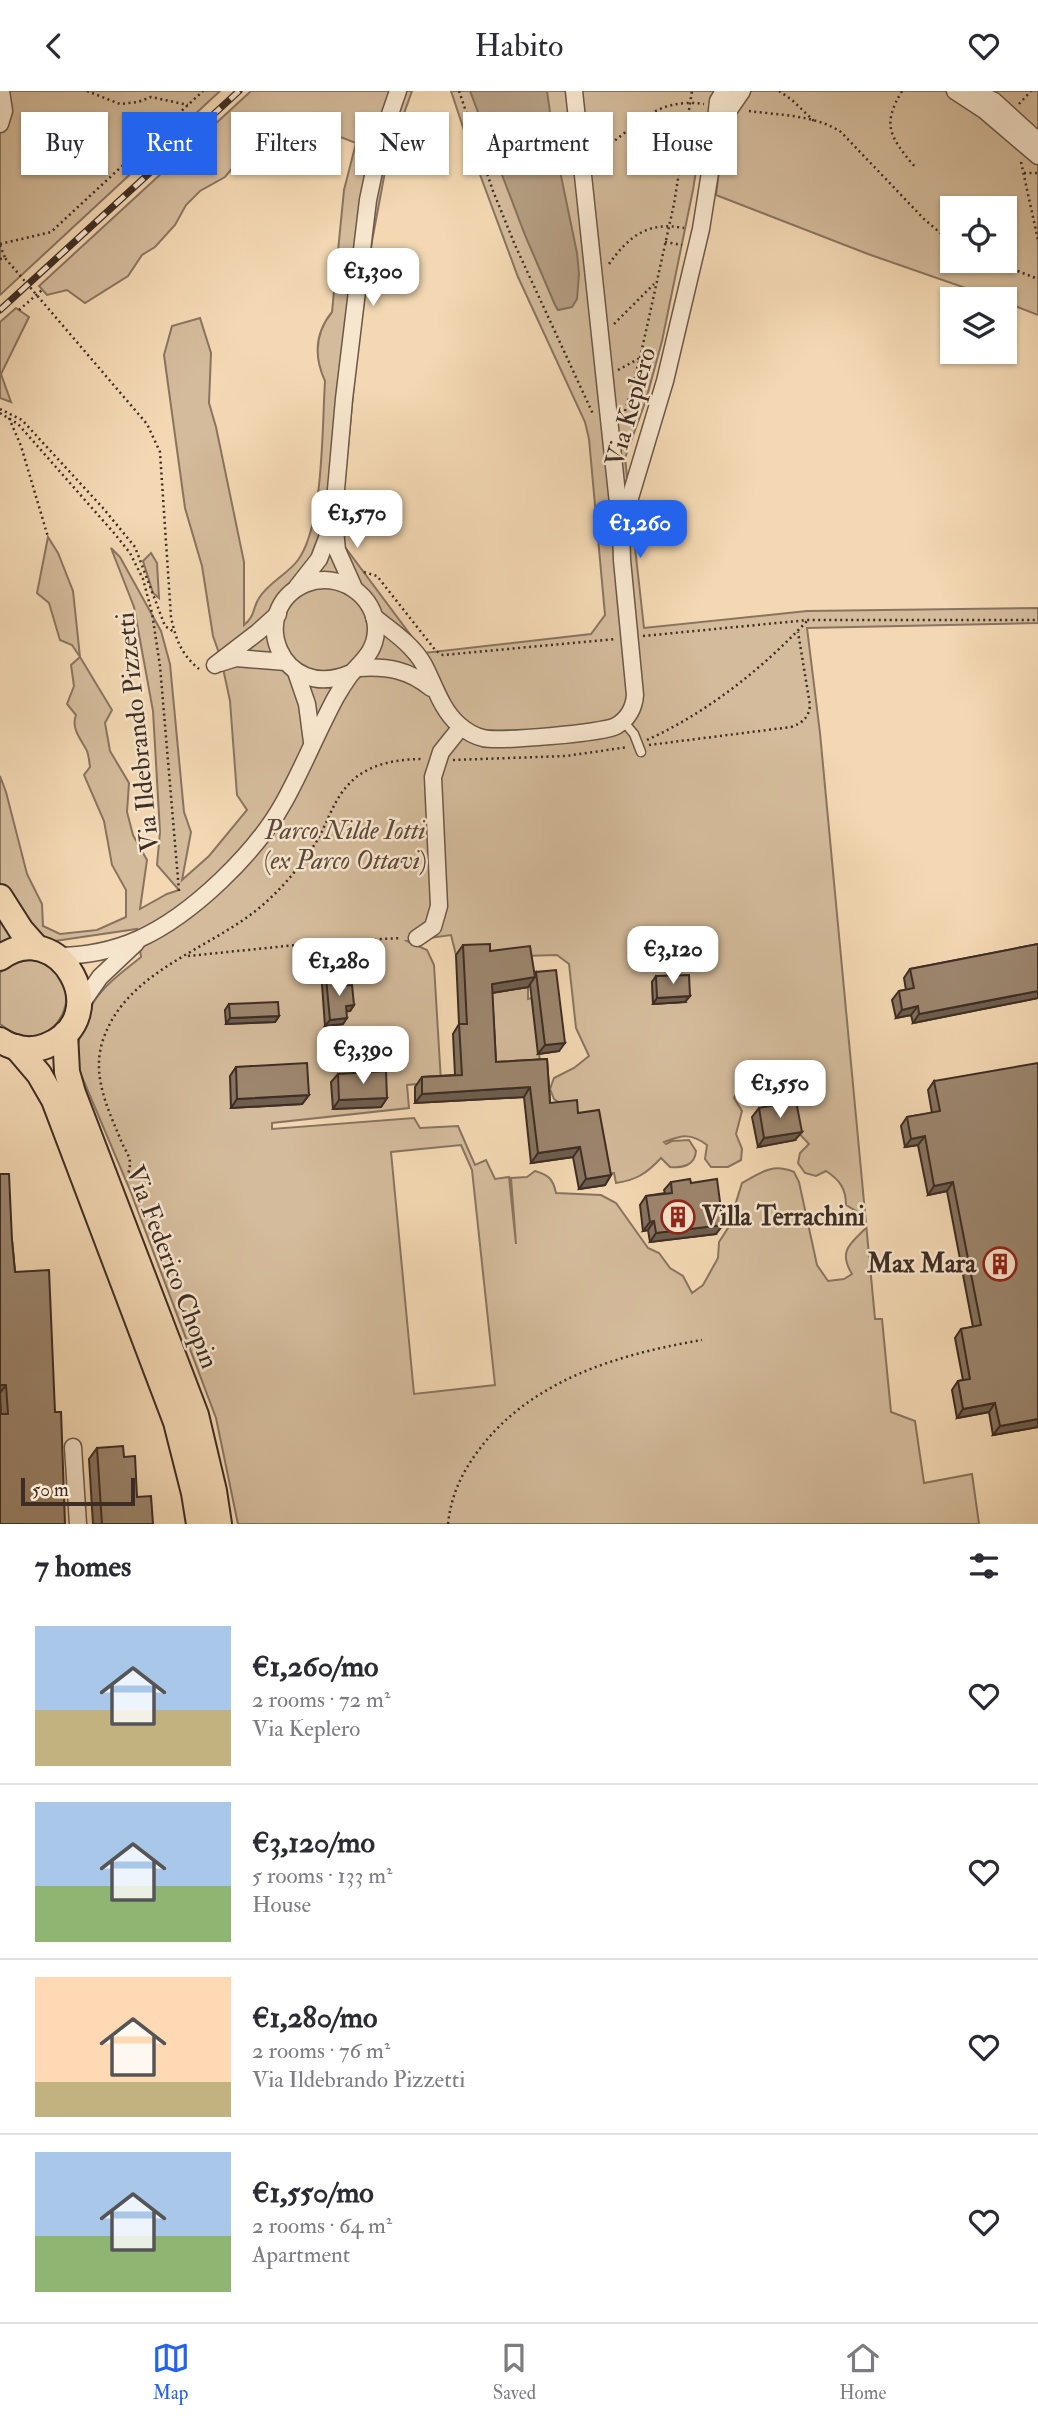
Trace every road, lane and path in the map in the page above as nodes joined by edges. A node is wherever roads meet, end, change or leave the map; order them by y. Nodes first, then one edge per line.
1 (1, 91) edge
2 (87, 91) edge
3 (203, 91) edge
4 (398, 91) edge
5 (459, 91) edge
6 (574, 91) edge
7 (692, 91) edge
8 (742, 91) edge
9 (779, 91) edge
10 (902, 91) edge
11 (955, 91) edge
12 (980, 92) edge
13 (723, 101) edge
14 (690, 102) junction
15 (188, 105) junction
16 (576, 112) edge
17 (1, 120) edge
18 (814, 121) junction
19 (613, 141) edge
20 (1038, 141) edge
21 (1038, 156) edge
22 (917, 165) dead end
23 (1024, 173) dead end
24 (1038, 173) edge
25 (583, 175) edge
26 (669, 225) junction
27 (701, 229) junction
28 (940, 233) edge
29 (0, 244) edge
30 (5, 258) junction
31 (0, 260) edge
32 (1017, 271) edge
33 (1038, 279) edge
34 (656, 283) junction
35 (595, 284) junction
36 (42, 290) dead end
37 (19, 310) dead end
38 (601, 340) junction
39 (640, 358) junction
40 (606, 379) junction
41 (0, 411) edge
42 (623, 415) dead end
43 (9, 418) junction
44 (595, 418) dead end
45 (334, 520) junction
46 (621, 528) junction
47 (48, 537) dead end
48 (346, 572) junction
49 (354, 588) junction
50 (295, 590) junction
51 (278, 614) junction
52 (374, 617) junction
53 (808, 620) junction
54 (1038, 620) edge
55 (798, 631) junction
56 (174, 632) junction
57 (623, 638) junction
58 (617, 650) dead end
59 (215, 665) junction
60 (291, 667) junction
61 (355, 670) junction
62 (433, 689) junction
63 (623, 721) junction
64 (461, 727) junction
65 (312, 742) junction
66 (640, 748) junction
67 (437, 760) junction
68 (180, 891) dead end
69 (0, 897) edge
70 (140, 938) junction
71 (417, 938) joint
72 (46, 952) junction
73 (184, 957) junction
74 (0, 958) edge
75 (79, 1007) junction
76 (65, 1034) junction
77 (5, 1043) edge
78 (122, 1143) dead end
79 (702, 1340) dead end
80 (73, 1447) dead end
81 (78, 1524) edge
82 (199, 1524) edge
83 (219, 1524) edge
84 (449, 1524) edge

1 - 17 street
2 - 15 path
3 - 15 path
4 - 45 street
5 - 44 path
6 - 16 street
7 - 14 path
8 - 13 street
9 - 18 path
10 - 22 path
11 - 21 street
12 - 20 street
13 - 14 path
13 - 18 path
13 - 27 street, Via Keplero
14 - 19 path
14 - 26 path
15 - 29 path
18 - 28 path
23 - 24 path
25 - 35 street
26 - 27 path
26 - 34 path
26 - 35 path
27 - 46 street, Via Keplero
29 - 30 path
30 - 31 path
30 - 56 path
32 - 33 path
34 - 38 path
34 - 39 path
35 - 38 street
36 - 37 path, bridge
38 - 40 street
39 - 40 path
39 - 42 path
40 - 46 street
41 - 43 path, Via Ildebrando Pizzetti
41 - 56 path
43 - 47 path
43 - 68 path, Via Ildebrando Pizzetti
45 - 48 street
45 - 50 street
46 - 57 street, Via Keplero
48 - 49 street
48 - 57 path
49 - 50 street
49 - 52 street
50 - 51 street
51 - 59 street
51 - 60 street
52 - 61 street
52 - 62 street
53 - 54 path
53 - 55 path
53 - 57 path
55 - 66 path
55 - 66 path
56 - 59 path
57 - 58 path
57 - 63 street, Via Keplero
59 - 60 street
60 - 61 street
60 - 65 street
61 - 62 street
61 - 65 street
62 - 64 street
63 - 64 street
63 - 66 lane
64 - 67 street
65 - 70 street
66 - 67 path
67 - 71 street
67 - 73 path
69 - 72 main road
70 - 72 street
70 - 75 street
71 - 73 path
72 - 74 main road
72 - 75 main road
73 - 78 path
75 - 76 main road
76 - 77 main road, Via Federico Chopin
76 - 83 main road, Via Federico Chopin
77 - 82 main road, Via Federico Chopin
79 - 84 path
80 - 81 street

